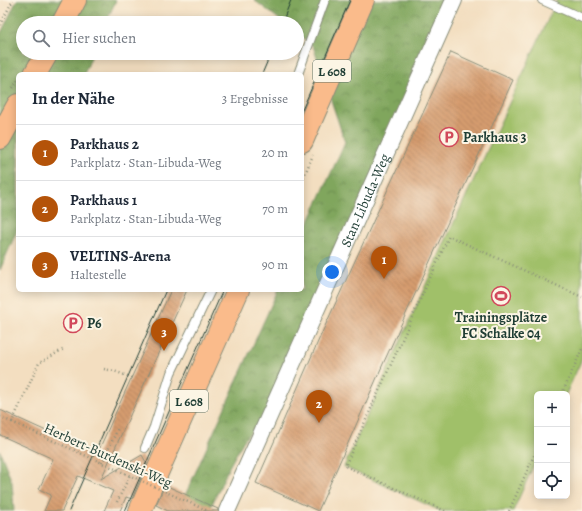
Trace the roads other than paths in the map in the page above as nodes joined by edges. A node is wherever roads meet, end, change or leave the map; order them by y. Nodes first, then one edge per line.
1 (76, 0) edge
2 (325, 0) edge
3 (363, 0) edge
4 (454, 0) edge
5 (542, 0) edge
6 (67, 16) edge
7 (582, 18) edge
8 (304, 58) edge
9 (43, 60) edge
10 (303, 60) edge
11 (36, 72) edge
12 (299, 72) edge
13 (16, 109) edge
14 (304, 136) edge
15 (0, 138) edge
16 (210, 292) edge
17 (237, 292) edge
18 (145, 448) dead end
19 (140, 511) edge
20 (227, 511) edge

1 - 6 main road
2 - 8 lane
3 - 14 main road, L 608
4 - 20 street, Stan-Libuda-Weg
5 - 7 lane
9 - 11 main road
10 - 12 lane
13 - 15 main road
16 - 18 lane
17 - 19 main road, L 608

